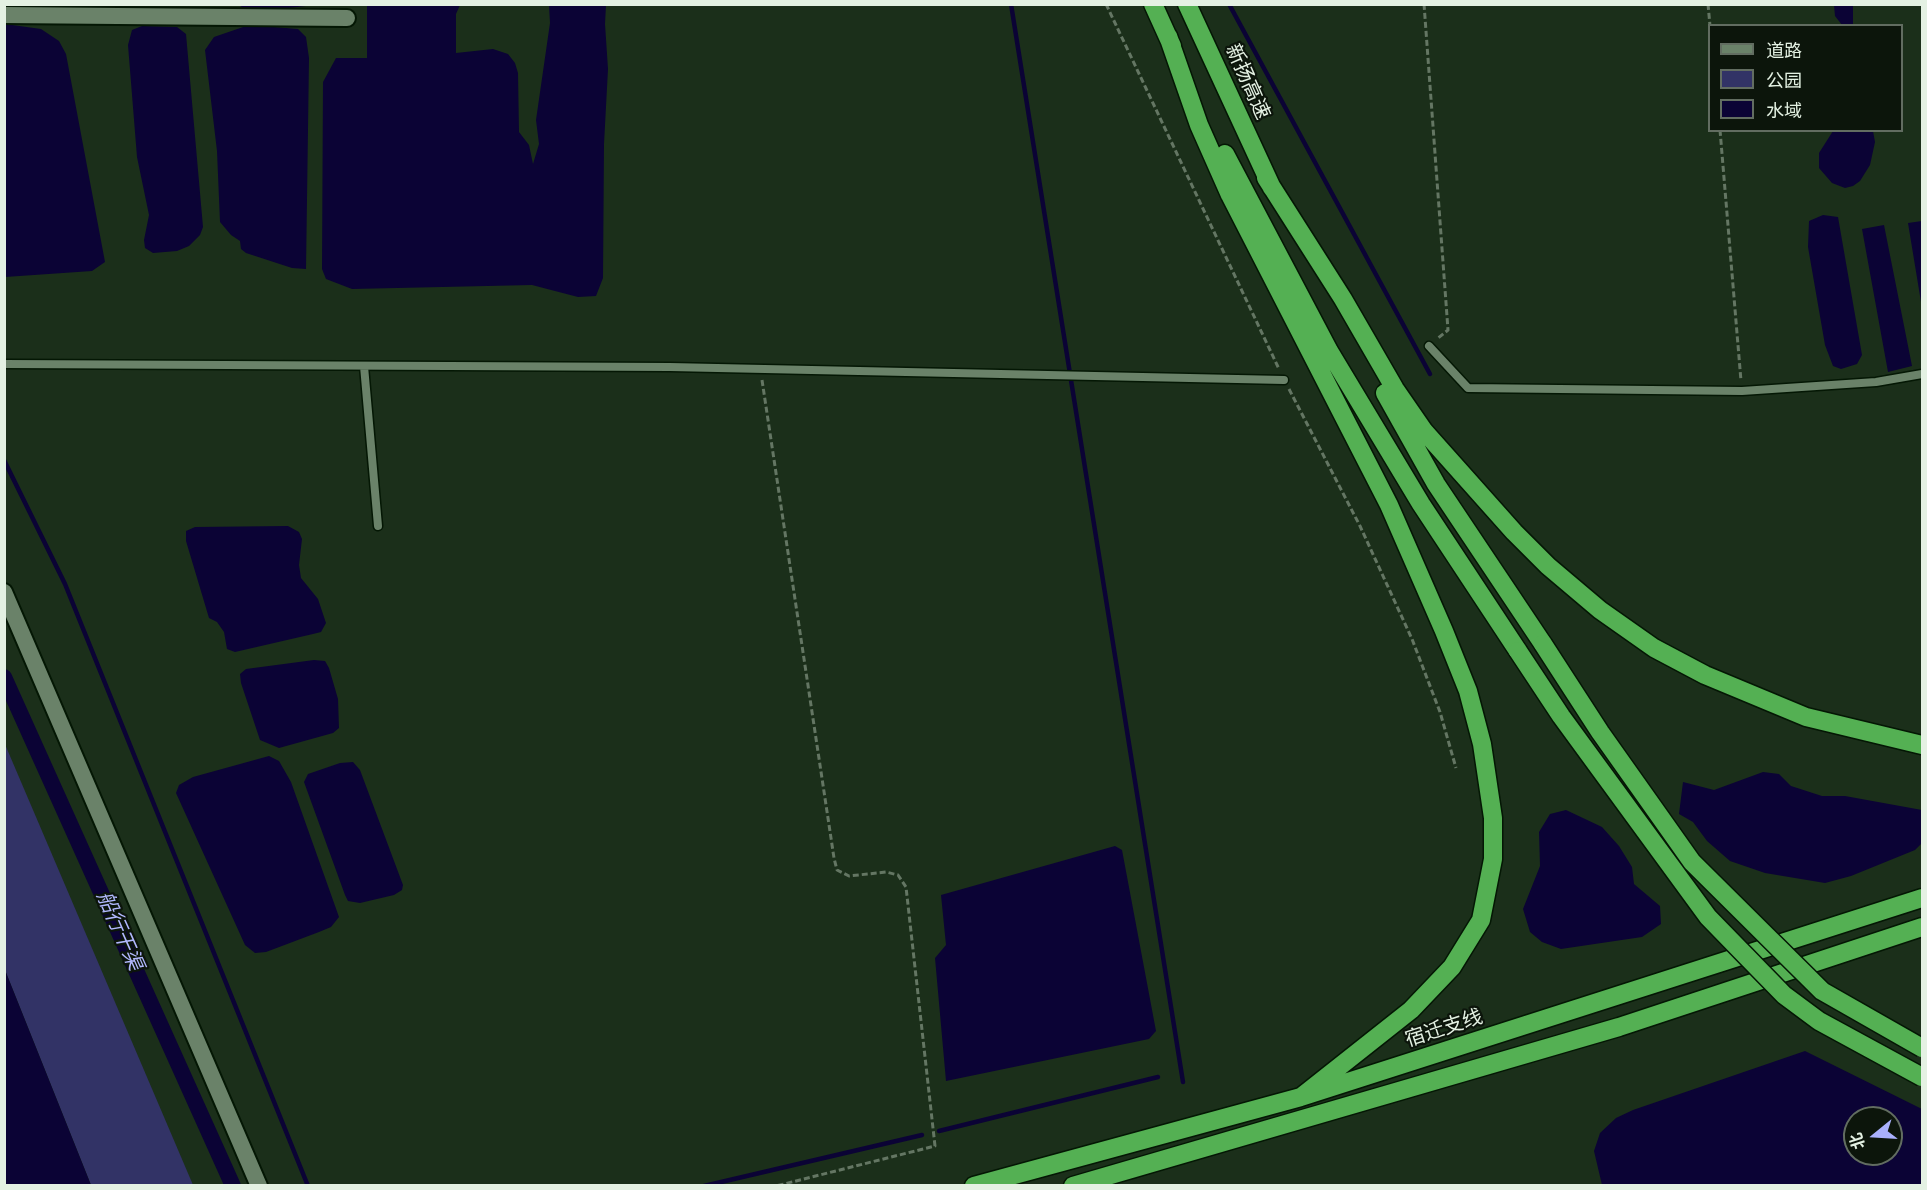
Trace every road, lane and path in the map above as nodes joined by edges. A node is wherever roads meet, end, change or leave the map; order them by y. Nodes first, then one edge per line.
1 (1153, 4) edge
2 (1187, 4) edge
3 (1424, 4) edge
4 (1708, 4) edge
5 (4, 15) edge
6 (347, 18) dead end
7 (1710, 24) edge
8 (1168, 36) junction
9 (1720, 132) edge
10 (1266, 178) junction
11 (1429, 346) joint
12 (4, 364) edge
13 (364, 366) junction
14 (760, 368) junction
15 (1923, 374) edge
16 (1284, 380) dead end
17 (1742, 392) junction
18 (378, 526) dead end
19 (4, 591) edge
20 (1923, 745) edge
21 (1923, 898) edge
22 (1923, 927) edge
23 (1923, 937) edge
24 (1863, 948) junction
25 (1923, 1048) edge
26 (1923, 1077) edge
27 (1301, 1097) junction
28 (259, 1185) edge
29 (776, 1185) edge
30 (974, 1185) edge
31 (1073, 1185) edge

1 - 8 highway
2 - 10 highway, 新扬高速
3 - 11 path
4 - 7 path
5 - 6 street
8 - 26 highway, bridge
8 - 27 highway
9 - 17 path
10 - 20 highway
10 - 25 highway, bridge
11 - 17 lane
12 - 13 lane
13 - 14 lane
13 - 18 lane
14 - 16 lane
14 - 29 path
15 - 17 lane
19 - 28 street
21 - 27 highway, 宿迁支线
22 - 24 highway
23 - 24 highway
24 - 31 highway
27 - 30 highway, 宿迁支线

